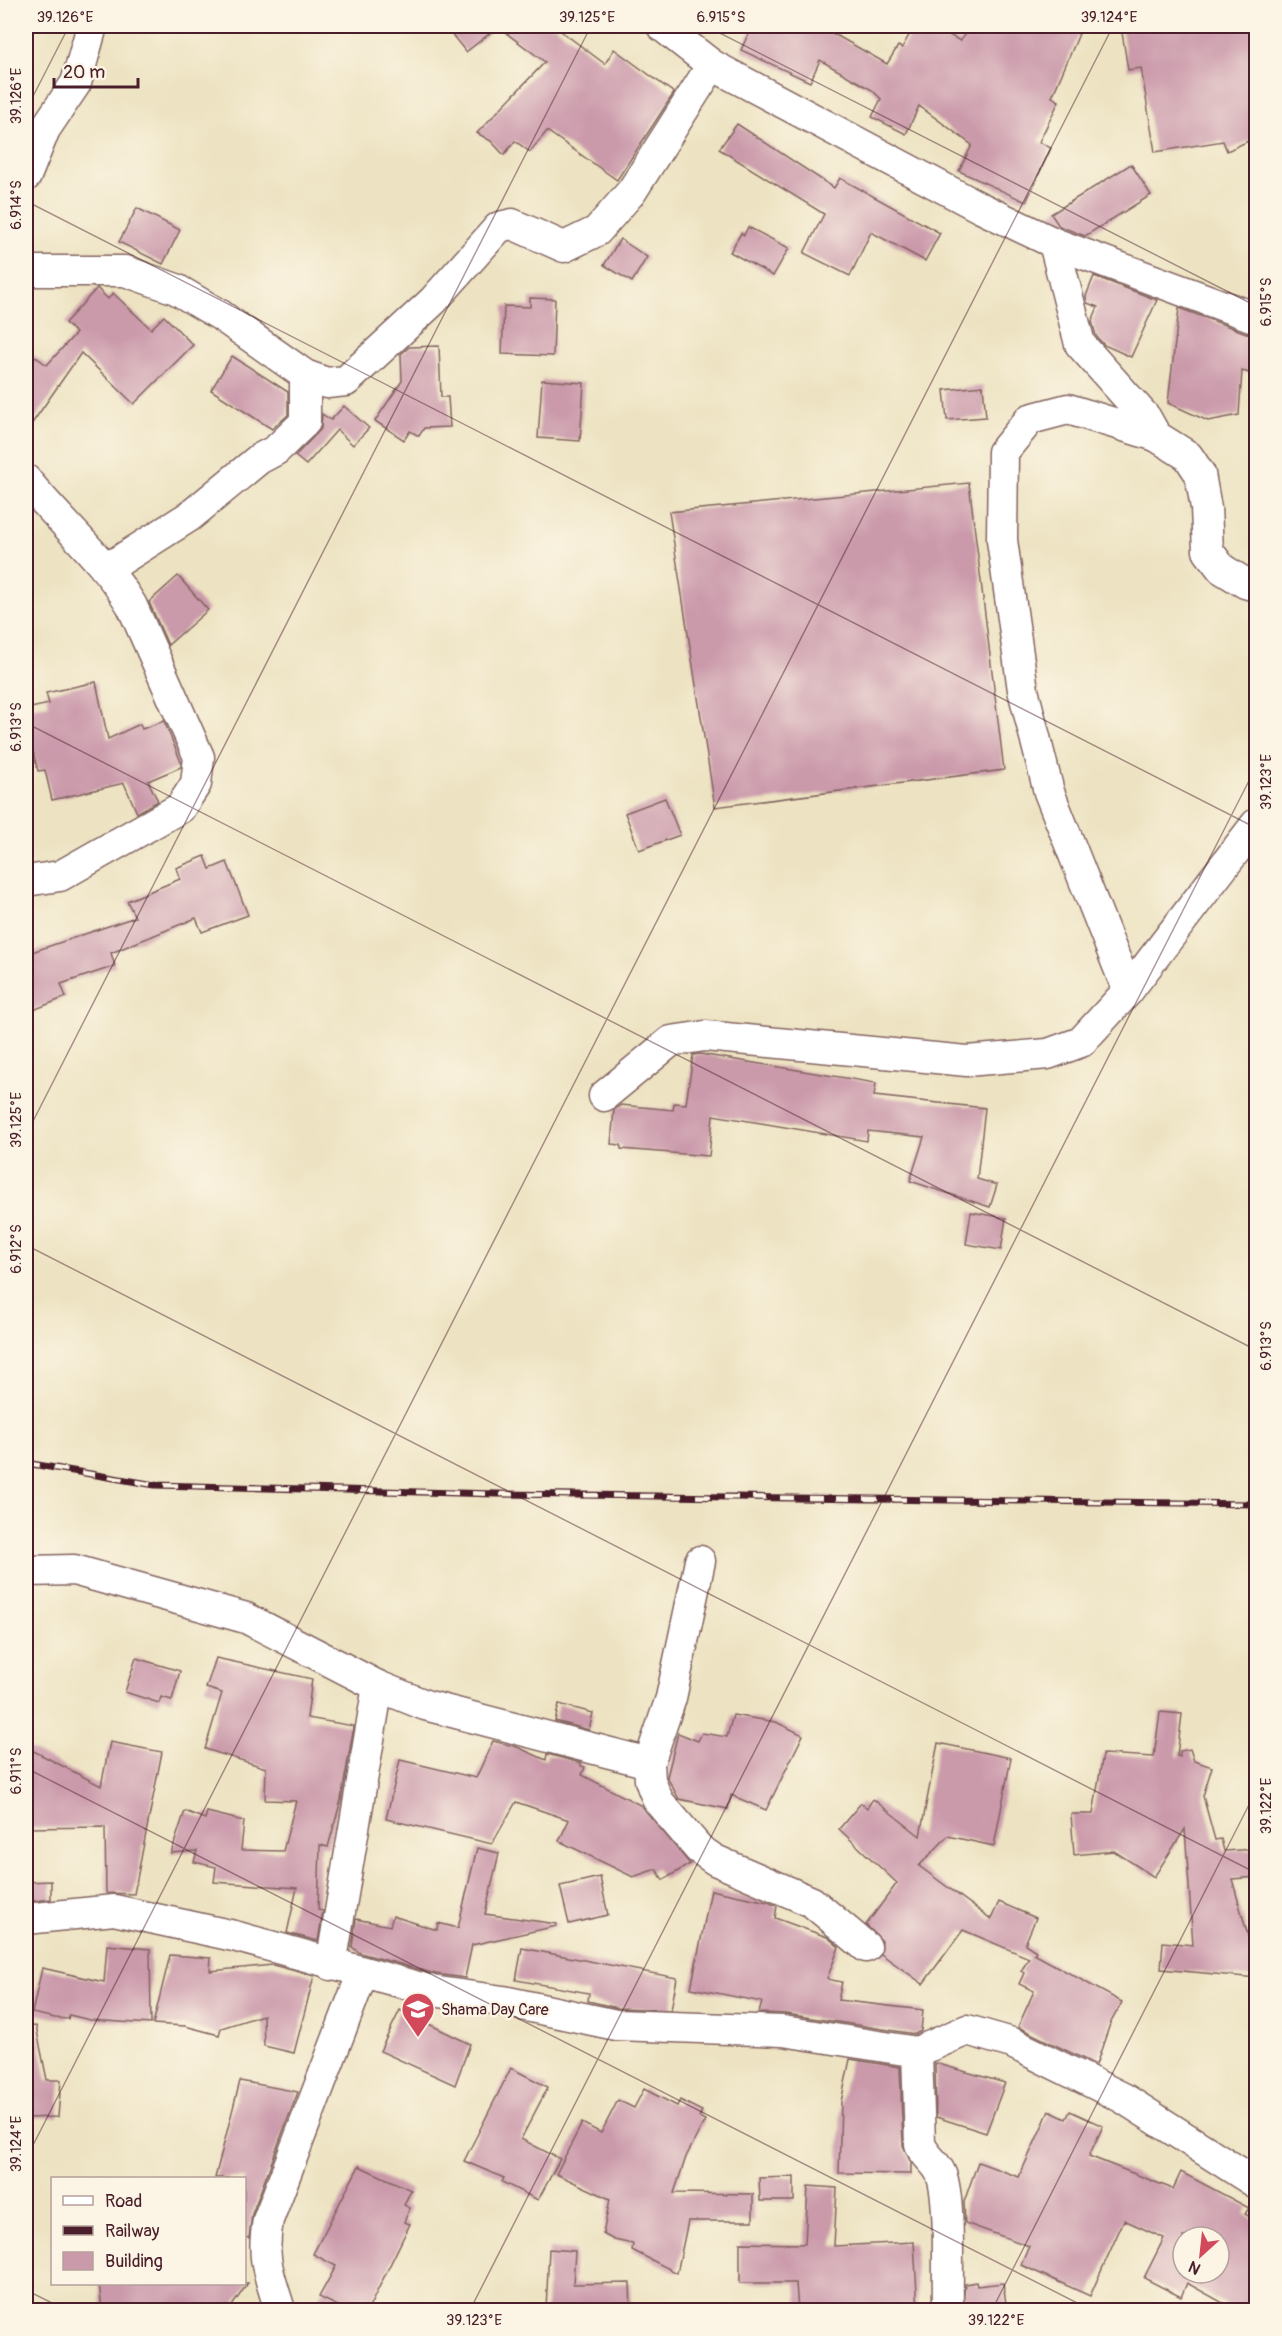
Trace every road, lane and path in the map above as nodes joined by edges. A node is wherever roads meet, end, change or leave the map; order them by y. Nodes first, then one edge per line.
1 (92, 26) edge
2 (662, 26) edge
3 (712, 65) junction
4 (26, 177) edge
5 (1054, 243) junction
6 (26, 272) edge
7 (1257, 318) edge
8 (305, 375) junction
9 (1156, 436) junction
10 (26, 480) edge
11 (108, 568) junction
12 (1257, 586) edge
13 (1257, 824) edge
14 (26, 881) edge
15 (1128, 991) junction
16 (604, 1096) dead end
17 (700, 1561) dead end
18 (26, 1571) edge
19 (378, 1686) junction
20 (649, 1762) junction
21 (26, 1919) edge
22 (866, 1947) dead end
23 (331, 1965) junction
24 (363, 1972) junction
25 (917, 2052) junction
26 (1257, 2183) edge
27 (948, 2301) dead end
28 (280, 2310) edge

1 - 4 street
2 - 3 street
3 - 5 street
3 - 8 street
5 - 7 street
5 - 9 street
6 - 8 street
8 - 11 street
9 - 12 street
9 - 15 street
10 - 11 street
11 - 14 street
13 - 15 street
15 - 16 street
17 - 20 street
18 - 19 street
19 - 20 street
19 - 23 street
20 - 22 street
21 - 23 street
23 - 24 street
24 - 25 street
24 - 28 street
25 - 26 street
25 - 27 street

